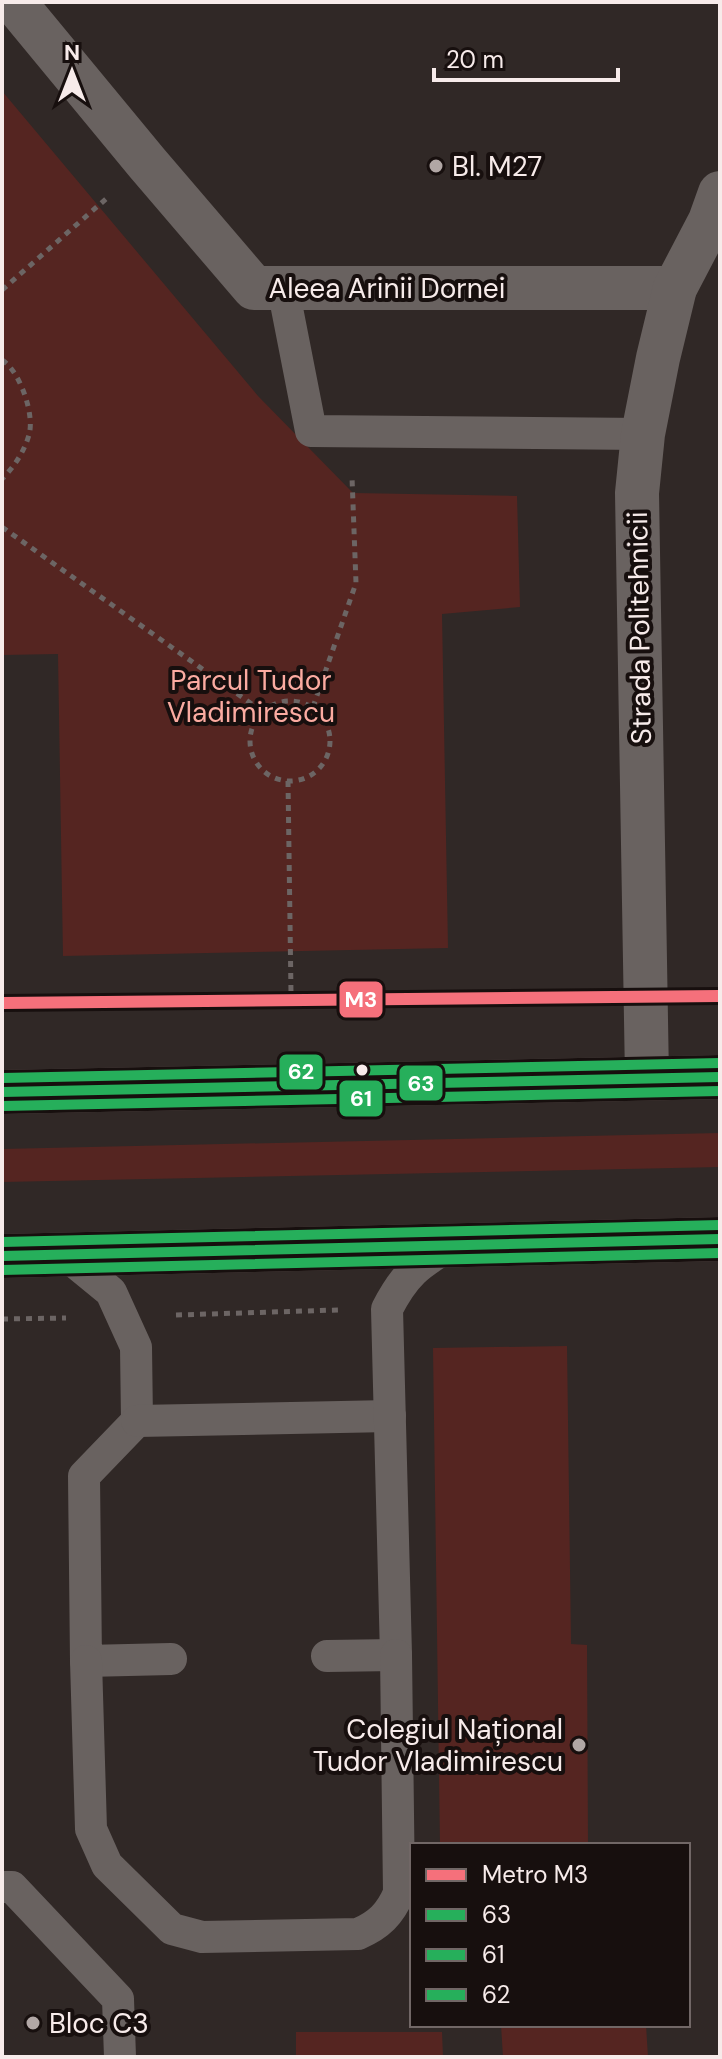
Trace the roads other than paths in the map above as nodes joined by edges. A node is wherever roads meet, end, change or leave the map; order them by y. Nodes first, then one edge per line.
1 (25, 9) edge
2 (720, 193) edge
3 (283, 288) junction
4 (675, 288) junction
5 (643, 434) junction
6 (720, 1077) edge
7 (647, 1078) junction
8 (2, 1092) edge
9 (720, 1239) edge
10 (451, 1244) junction
11 (66, 1255) junction
12 (2, 1256) edge
13 (390, 1416) junction
14 (137, 1421) junction
15 (396, 1655) junction
16 (327, 1656) dead end
17 (171, 1659) dead end
18 (86, 1661) junction
19 (2, 1887) edge
20 (120, 2057) edge

1 - 3 street, Aleea Arinii Dornei
2 - 4 street, Strada Politehnicii
3 - 4 street, Aleea Arinii Dornei
3 - 5 lane
4 - 5 street, Strada Politehnicii
5 - 7 street, Strada Politehnicii
6 - 7 main road
7 - 8 main road
9 - 10 main road
10 - 11 main road
10 - 13 lane
11 - 12 main road
11 - 14 lane
13 - 14 lane
13 - 15 lane
14 - 18 lane
15 - 16 lane
15 - 18 lane
17 - 18 lane
19 - 20 lane

